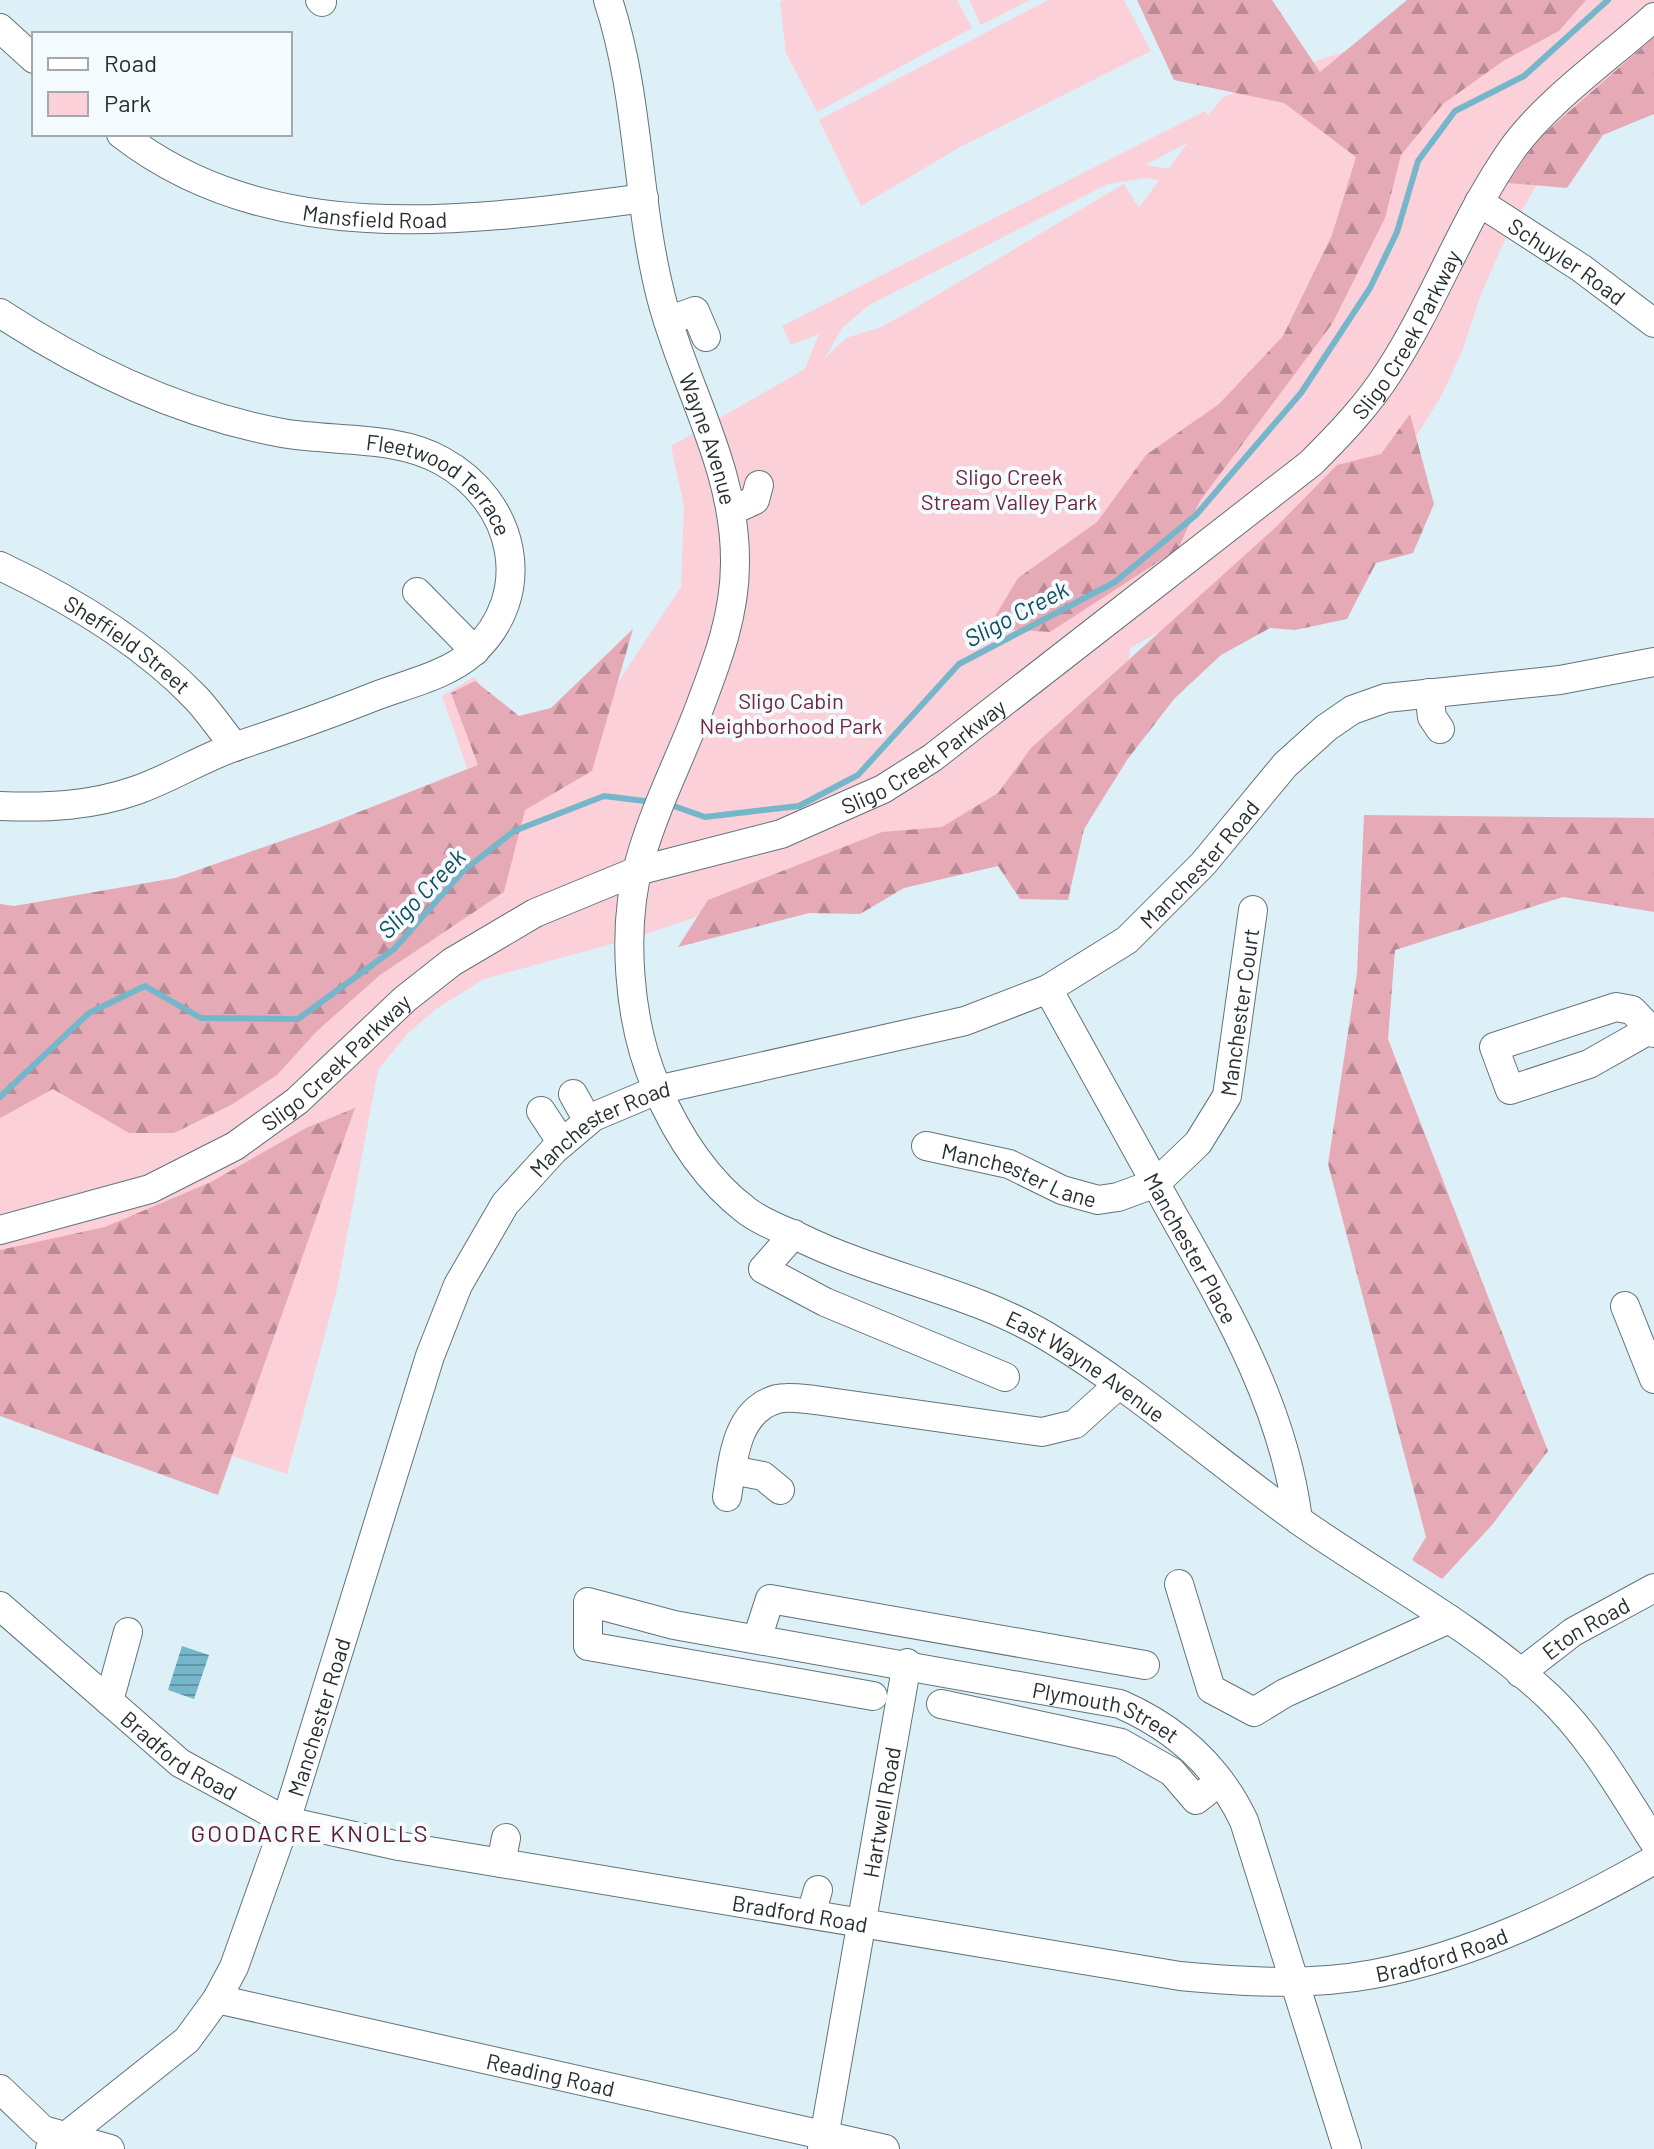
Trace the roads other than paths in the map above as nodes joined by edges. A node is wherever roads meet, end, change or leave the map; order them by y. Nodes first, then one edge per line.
1 (608, 0) edge
2 (1654, 17) edge
3 (0, 28) edge
4 (32, 57) edge
5 (124, 136) edge
6 (644, 198) junction
7 (1479, 202) junction
8 (0, 313) edge
9 (668, 321) junction
10 (1654, 323) edge
11 (706, 337) dead end
12 (759, 485) dead end
13 (731, 511) junction
14 (0, 566) edge
15 (417, 592) dead end
16 (475, 651) junction
17 (1654, 662) edge
18 (1429, 693) junction
19 (1440, 729) dead end
20 (235, 747) junction
21 (0, 806) edge
22 (637, 871) junction
23 (1253, 910) dead end
24 (1048, 989) junction
25 (1652, 1031) edge
26 (657, 1090) junction
27 (573, 1094) dead end
28 (541, 1111) dead end
29 (588, 1121) junction
30 (562, 1143) junction
31 (926, 1146) dead end
32 (1156, 1183) junction
33 (0, 1230) edge
34 (794, 1234) junction
35 (1625, 1306) dead end
36 (1646, 1334) edge
37 (1005, 1377) dead end
38 (1654, 1379) edge
39 (1117, 1386) junction
40 (780, 1490) dead end
41 (1298, 1520) junction
42 (1179, 1584) dead end
43 (1654, 1588) edge
44 (0, 1606) edge
45 (1449, 1619) junction
46 (128, 1632) dead end
47 (757, 1639) junction
48 (907, 1663) junction
49 (1145, 1665) dead end
50 (1520, 1673) junction
51 (873, 1696) dead end
52 (109, 1701) junction
53 (941, 1704) dead end
54 (1220, 1781) junction
55 (286, 1821) junction
56 (1654, 1842) edge
57 (1654, 1860) edge
58 (864, 1923) junction
59 (1296, 1981) junction
60 (217, 1999) junction
61 (0, 2089) edge
62 (823, 2143) edge
63 (57, 2144) edge
64 (110, 2149) edge
65 (885, 2149) edge
66 (1347, 2149) edge

1 - 6 street, Wayne Avenue
2 - 7 street, Sligo Creek Parkway
3 - 4 street
5 - 6 street, Mansfield Road
6 - 9 street, Wayne Avenue
7 - 10 street, Schuyler Road
7 - 22 street, Sligo Creek Parkway
8 - 16 street, Fleetwood Terrace
9 - 11 street
9 - 13 street, Wayne Avenue
12 - 13 street
13 - 22 street, Wayne Avenue
14 - 20 street, Sheffield Street
15 - 16 street
16 - 20 street, Fleetwood Terrace
17 - 18 street, Manchester Road
18 - 19 street
18 - 24 street, Manchester Road
20 - 21 street, Fleetwood Terrace
22 - 26 street, East Wayne Avenue
22 - 33 street, Sligo Creek Parkway
23 - 32 street, Manchester Court
24 - 26 street, Manchester Road
24 - 32 street, Manchester Place
25 - 25 street
26 - 29 street, Manchester Road
26 - 34 street, East Wayne Avenue
27 - 29 street
28 - 30 street
29 - 30 street, Manchester Road
30 - 55 street, Manchester Road
31 - 32 street, Manchester Lane
32 - 41 street, Manchester Place
34 - 37 street
34 - 39 street, East Wayne Avenue
35 - 36 street
36 - 38 street
39 - 40 street
39 - 41 street, East Wayne Avenue
41 - 45 street, East Wayne Avenue
42 - 45 street
43 - 50 street, Eton Road
44 - 52 street, Bradford Road
45 - 50 street, East Wayne Avenue
46 - 52 street
47 - 48 street, Plymouth Street
47 - 49 street
47 - 51 street, Plymouth Street
48 - 54 street, Plymouth Street
48 - 58 street, Hartwell Road
50 - 56 street, East Wayne Avenue
52 - 55 street, Bradford Road
53 - 54 street
54 - 59 street, Plymouth Street
55 - 58 street, Bradford Road
55 - 60 street, Manchester Road
57 - 59 street, Bradford Road
58 - 59 street, Bradford Road
58 - 62 street, Hartwell Road
59 - 66 street, Plymouth Street
60 - 62 street, Reading Road
60 - 63 street, Manchester Road
61 - 63 street
62 - 65 street, Reading Road
63 - 64 street

